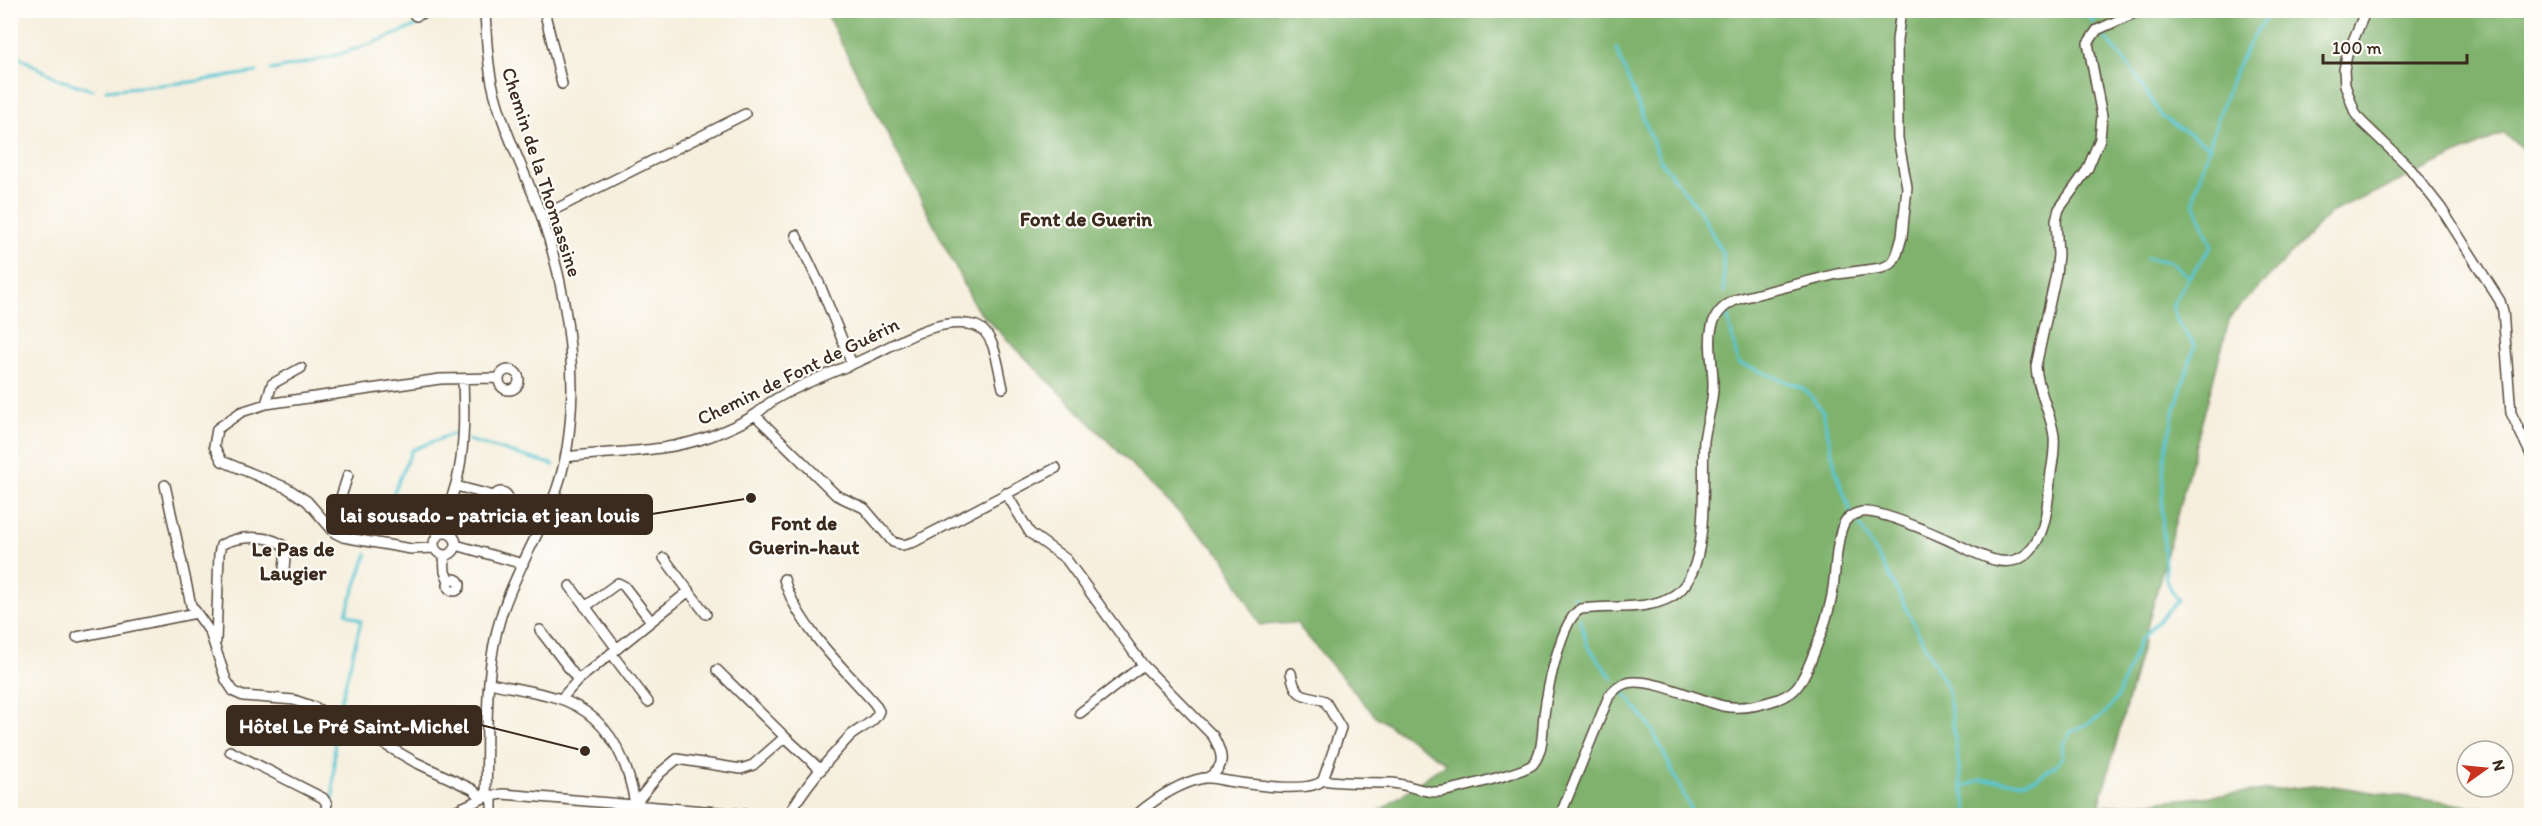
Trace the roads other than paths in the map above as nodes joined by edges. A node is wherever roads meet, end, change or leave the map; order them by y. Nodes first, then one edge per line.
1 (410, 10) edge
2 (430, 10) edge
3 (485, 10) edge
4 (544, 10) edge
5 (1901, 10) edge
6 (2141, 10) edge
7 (2366, 10) edge
8 (562, 84) dead end
9 (745, 114) dead end
10 (542, 216) junction
11 (796, 235) dead end
12 (852, 364) junction
13 (301, 368) dead end
14 (499, 378) dead end
15 (463, 379) junction
16 (1003, 388) dead end
17 (266, 404) junction
18 (755, 415) junction
19 (566, 457) junction
20 (2532, 457) edge
21 (1056, 468) dead end
22 (348, 475) dead end
23 (165, 485) dead end
24 (456, 486) junction
25 (1006, 493) junction
26 (494, 496) dead end
27 (331, 528) junction
28 (443, 533) junction
29 (456, 545) junction
30 (435, 548) junction
31 (444, 555) junction
32 (664, 558) dead end
33 (523, 564) junction
34 (284, 569) dead end
35 (784, 579) dead end
36 (448, 581) dead end
37 (570, 586) dead end
38 (689, 591) junction
39 (585, 607) junction
40 (196, 613) junction
41 (706, 614) dead end
42 (651, 621) junction
43 (540, 630) dead end
44 (77, 637) dead end
45 (215, 647) junction
46 (614, 651) junction
47 (1143, 665) junction
48 (717, 670) dead end
49 (1291, 674) dead end
50 (578, 680) junction
51 (490, 683) junction
52 (561, 699) junction
53 (648, 702) dead end
54 (1080, 713) dead end
55 (785, 737) junction
56 (230, 751) dead end
57 (821, 771) junction
58 (1207, 778) junction
59 (1323, 780) junction
60 (645, 789) junction
61 (633, 791) junction
62 (486, 797) junction
63 (635, 804) junction
64 (324, 816) edge
65 (443, 816) edge
66 (492, 816) edge
67 (764, 816) edge
68 (788, 816) edge
69 (1135, 816) edge
70 (1560, 816) edge

1 - 2 street
3 - 10 street, Chemin de la Thomassine
4 - 8 street
5 - 59 street
6 - 70 street
7 - 20 street
9 - 10 street
10 - 19 street, Chemin de la Thomassine
11 - 12 street
12 - 16 street, Chemin de Font de Guérin
12 - 18 street, Chemin de Font de Guérin
13 - 17 street
14 - 15 street
15 - 17 street
15 - 24 street
17 - 27 street
18 - 19 street, Chemin de Font de Guérin
18 - 25 street
19 - 33 street, Chemin de la Thomassine
21 - 25 street
22 - 27 street
23 - 40 street
24 - 26 street
24 - 28 street
25 - 47 street
27 - 30 street
28 - 29 street
28 - 30 street
29 - 31 street
29 - 33 street
30 - 31 street
31 - 36 street
32 - 38 street
33 - 51 street, Chemin de la Thomassine
34 - 45 street
35 - 57 street
37 - 39 street
38 - 41 street
38 - 42 street
39 - 42 street
39 - 46 street
40 - 44 street
40 - 45 street
42 - 46 street
43 - 50 street
45 - 62 street
46 - 50 street
46 - 53 street
47 - 54 street
47 - 58 street
48 - 55 street
49 - 59 street
50 - 52 street
51 - 52 street
51 - 62 street, Chemin de la Thomassine
52 - 61 street
55 - 57 street
55 - 60 street
56 - 64 street
57 - 68 street
58 - 59 street
58 - 69 street
60 - 61 street
60 - 63 street
61 - 63 street
62 - 63 street
62 - 65 street
62 - 66 street, Chemin de la Thomassine
63 - 67 street

